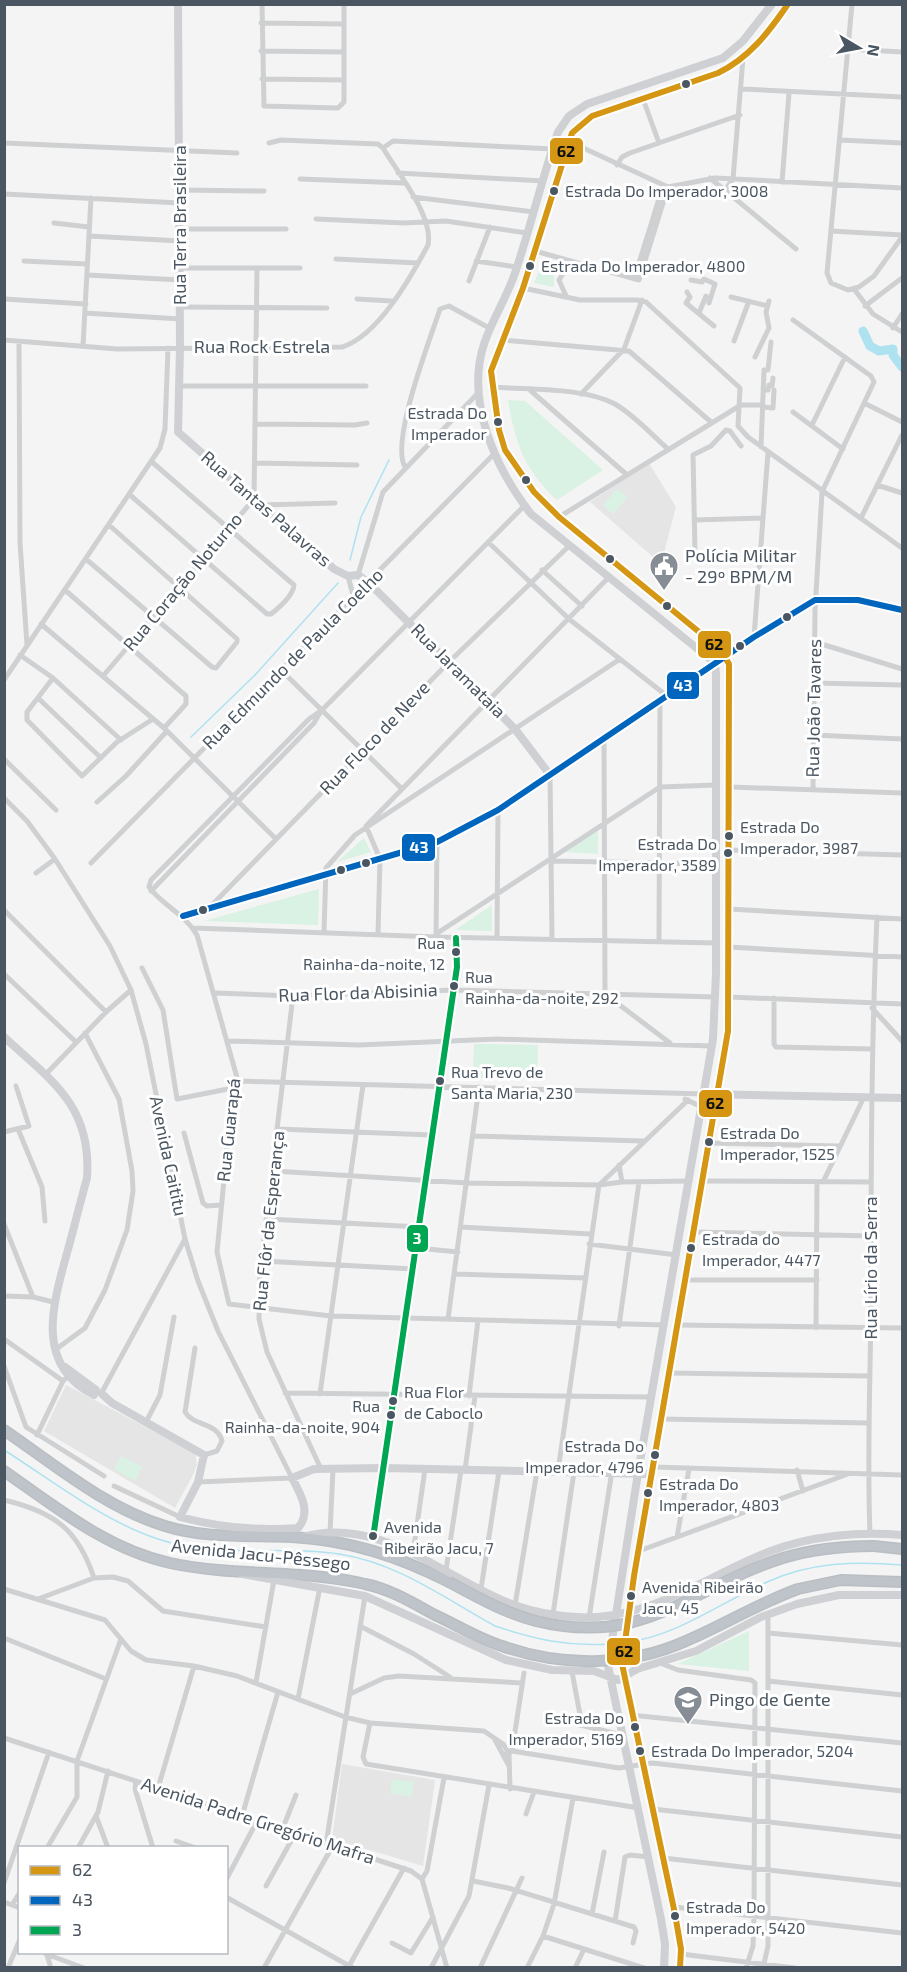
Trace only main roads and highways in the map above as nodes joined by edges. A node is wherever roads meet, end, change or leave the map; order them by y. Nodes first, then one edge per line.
1 (178, 4) edge
2 (772, 4) edge
3 (788, 4) edge
4 (758, 23) junction
5 (768, 30) junction
6 (504, 300) junction
7 (516, 305) junction
8 (178, 432) joint
9 (358, 574) joint
10 (665, 604) junction
11 (903, 610) edge
12 (662, 619) junction
13 (726, 656) junction
14 (715, 664) junction
15 (4, 1037) edge
16 (704, 1094) junction
17 (718, 1094) junction
18 (903, 1098) edge
19 (715, 1110) junction
20 (4, 1430) edge
21 (653, 1470) junction
22 (638, 1473) junction
23 (6, 1476) edge
24 (235, 1531) junction
25 (299, 1533) junction
26 (903, 1535) edge
27 (628, 1536) junction
28 (903, 1549) edge
29 (233, 1571) junction
30 (903, 1582) edge
31 (632, 1594) junction
32 (903, 1595) edge
33 (646, 1607) junction
34 (629, 1611) junction
35 (615, 1615) junction
36 (624, 1678) junction
37 (611, 1679) junction
38 (617, 1711) junction
39 (632, 1715) junction
40 (664, 1968) edge
41 (680, 1968) edge

1 - 8 main road, Rua Terra Brasileira
2 - 4 main road
3 - 5 main road
4 - 5 main road
4 - 6 main road
5 - 7 main road
6 - 7 main road
6 - 12 main road
7 - 10 main road
8 - 9 main road, Rua Tantas Palavras
9 - 14 main road, Rua Jaramataia
10 - 12 main road
10 - 13 main road
11 - 13 main road
12 - 14 main road
13 - 14 main road
13 - 17 main road
14 - 16 main road
15 - 24 main road
16 - 17 main road
16 - 19 main road
16 - 22 main road
17 - 18 main road
17 - 19 main road
19 - 21 main road
20 - 24 highway, Avenida Jacu-Pêssego
21 - 22 main road
21 - 31 main road
22 - 25 main road, Avenida Caititu
22 - 27 main road
23 - 29 highway, Avenida Jacu-Pêssego
24 - 25 highway, Avenida Jacu-Pêssego
25 - 28 highway, Avenida Jacu-Pêssego, bridge
25 - 35 main road
26 - 33 main road
27 - 31 main road
27 - 35 main road
29 - 30 highway, Avenida Jacu-Pêssego, bridge
29 - 37 main road
31 - 33 main road
31 - 34 main road
32 - 36 main road
33 - 34 main road
34 - 35 main road
34 - 36 main road
35 - 37 main road
36 - 37 main road
36 - 39 main road
37 - 38 main road
38 - 39 main road
38 - 40 main road
39 - 41 main road

